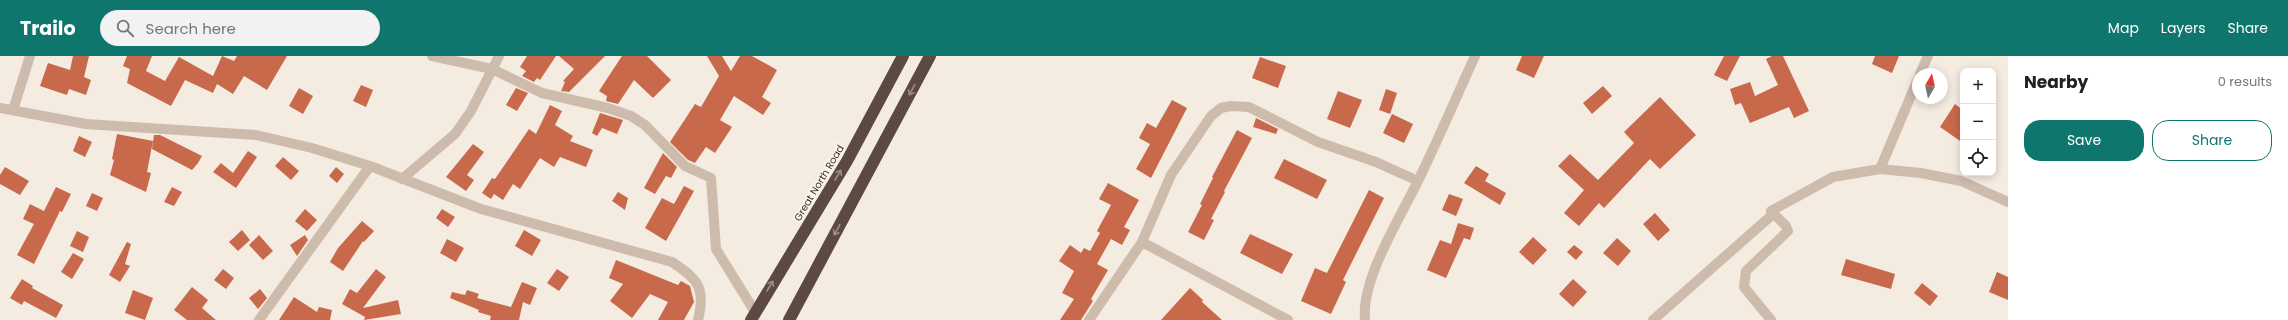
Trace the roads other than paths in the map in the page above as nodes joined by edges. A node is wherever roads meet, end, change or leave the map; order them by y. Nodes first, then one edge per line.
1 (30, 56) edge
2 (432, 56) edge
3 (499, 56) edge
4 (903, 56) edge
5 (930, 56) edge
6 (1475, 56) edge
7 (1928, 56) edge
8 (1923, 68) edge
9 (492, 69) junction
10 (1912, 93) edge
11 (0, 108) edge
12 (13, 110) junction
13 (370, 166) junction
14 (1880, 169) junction
15 (402, 179) junction
16 (1418, 181) junction
17 (2008, 202) edge
18 (1771, 211) junction
19 (1142, 242) junction
20 (753, 316) edge
21 (258, 320) edge
22 (698, 320) edge
23 (789, 320) edge
24 (1090, 320) edge
25 (1288, 320) edge
26 (1365, 320) edge
27 (1654, 320) edge
28 (1770, 320) edge

1 - 12 street
2 - 9 street
3 - 9 street
20 -> 4 highway, Great North Road
5 -> 23 highway
6 - 16 street
7 - 8 street
9 - 15 street
9 - 20 street
10 - 14 street
11 - 12 street
12 - 13 street
13 - 15 street
13 - 21 street
14 - 17 street
14 - 18 street
15 - 22 street
16 - 19 street
16 - 26 street
18 - 27 street
18 - 28 street
19 - 24 street
19 - 25 street

